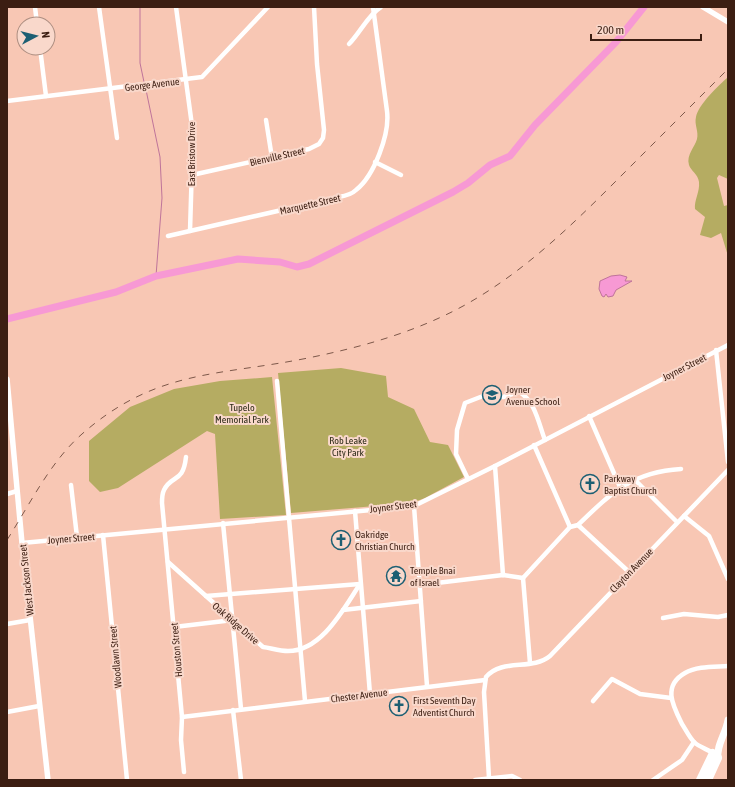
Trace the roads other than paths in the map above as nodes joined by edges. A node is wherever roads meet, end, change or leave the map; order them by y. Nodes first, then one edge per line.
1 (99, 7) edge
2 (176, 7) edge
3 (268, 7) edge
4 (314, 7) edge
5 (381, 7) edge
6 (703, 7) edge
7 (373, 9) edge
8 (728, 22) edge
9 (349, 44) dead end
10 (41, 56) edge
11 (186, 80) junction
12 (110, 90) junction
13 (46, 96) junction
14 (7, 101) edge
15 (266, 120) dead end
16 (117, 138) dead end
17 (272, 158) junction
18 (375, 162) junction
19 (192, 175) junction
20 (401, 175) dead end
21 (190, 231) junction
22 (168, 236) dead end
23 (728, 345) edge
24 (716, 350) junction
25 (7, 379) edge
26 (277, 381) dead end
27 (589, 416) junction
28 (545, 440) junction
29 (534, 445) junction
30 (186, 458) dead end
31 (728, 462) edge
32 (495, 466) junction
33 (681, 469) dead end
34 (728, 470) edge
35 (468, 479) junction
36 (634, 479) junction
37 (71, 485) dead end
38 (620, 487) junction
39 (17, 491) junction
40 (7, 494) edge
41 (414, 506) junction
42 (355, 511) junction
43 (684, 516) junction
44 (288, 517) junction
45 (677, 522) junction
46 (222, 523) junction
47 (578, 525) junction
48 (570, 527) junction
49 (165, 528) junction
50 (103, 534) junction
51 (77, 537) junction
52 (22, 543) junction
53 (168, 562) junction
54 (628, 572) junction
55 (503, 575) junction
56 (523, 578) junction
57 (728, 579) edge
58 (360, 584) junction
59 (420, 585) junction
60 (295, 589) junction
61 (230, 594) junction
62 (206, 596) junction
63 (421, 601) junction
64 (363, 607) junction
65 (343, 610) junction
66 (728, 615) edge
67 (663, 618) dead end
68 (30, 620) junction
69 (233, 620) junction
70 (7, 624) edge
71 (174, 627) junction
72 (301, 649) junction
73 (530, 663) junction
74 (728, 666) edge
75 (485, 680) junction
76 (427, 686) junction
77 (370, 694) junction
78 (671, 698) junction
79 (306, 701) junction
80 (593, 701) dead end
81 (39, 706) junction
82 (241, 709) junction
83 (233, 710) junction
84 (7, 712) edge
85 (182, 716) junction
86 (728, 720) edge
87 (728, 738) edge
88 (694, 742) junction
89 (716, 755) junction
90 (184, 772) dead end
91 (489, 778) junction
92 (48, 780) edge
93 (127, 780) edge
94 (241, 780) edge
95 (475, 780) edge
96 (520, 780) edge
97 (653, 780) edge
98 (700, 780) edge
99 (707, 780) edge

1 - 12 street
2 - 11 street, East Bristow Drive
3 - 11 street, George Avenue
4 - 17 street, Bienville Street
5 - 7 street
6 - 8 street
7 - 9 street
7 - 18 street, Marquette Street
10 - 13 street
11 - 12 street, George Avenue
11 - 19 street, East Bristow Drive
12 - 13 street, George Avenue
12 - 16 street
13 - 14 street, George Avenue
15 - 17 street
17 - 19 street, Bienville Street
18 - 20 street
18 - 21 street, Marquette Street
19 - 21 street, East Bristow Drive
21 - 22 street, Marquette Street
23 - 24 street, Joyner Street
24 - 27 street, Joyner Street
24 - 31 street
25 - 39 street, West Jackson Street
26 - 44 street
27 - 28 street, Joyner Street
27 - 38 street
28 - 29 street, Joyner Street
28 - 35 street
29 - 32 street, Joyner Street
29 - 48 street
30 - 49 street, Houston Street
32 - 35 street, Joyner Street
32 - 55 street
33 - 36 street
34 - 43 street, Clayton Avenue
35 - 41 street, Joyner Street
36 - 38 street
36 - 45 street
37 - 51 street
38 - 47 street
39 - 40 street
39 - 52 street, West Jackson Street
41 - 42 street, Joyner Street
41 - 59 street
42 - 44 street, Joyner Street
42 - 58 street
43 - 45 street, Clayton Avenue
43 - 57 street
44 - 46 street, Joyner Street
44 - 60 street
45 - 54 street, Clayton Avenue
46 - 49 street, Joyner Street
46 - 61 street
47 - 48 street
47 - 54 street
48 - 56 street
49 - 50 street, Joyner Street
49 - 53 street, Houston Street
50 - 51 street, Joyner Street
50 - 93 street, Woodlawn Street
51 - 52 street, Joyner Street
52 - 68 street, West Jackson Street
53 - 62 street, Oak Ridge Drive
53 - 71 street, Houston Street
54 - 73 street, Clayton Avenue
55 - 56 street
55 - 59 street
56 - 73 street
58 - 60 street
58 - 64 street
58 - 65 street
59 - 63 street
60 - 61 street
60 - 72 street
61 - 62 street
61 - 69 street
62 - 69 street, Oak Ridge Drive
63 - 64 street
63 - 76 street
64 - 65 street
64 - 77 street
65 - 72 street
66 - 67 street
68 - 70 street
68 - 81 street, West Jackson Street
69 - 71 street
69 - 72 street, Oak Ridge Drive
69 - 82 street
71 - 85 street, Houston Street
72 - 79 street
73 - 75 street
74 - 78 street
75 - 76 street, Chester Avenue
75 - 91 street
76 - 77 street, Chester Avenue
77 - 79 street, Chester Avenue
78 - 80 street
78 - 88 street
79 - 82 street, Chester Avenue
81 - 84 street
81 - 92 street, West Jackson Street
82 - 83 street, Chester Avenue
83 - 85 street, Chester Avenue
83 - 94 street
85 - 90 street, Houston Street
86 - 89 highway
87 - 89 highway
88 - 89 street
88 - 97 street
89 - 98 highway
89 - 99 highway
91 - 95 street
91 - 96 street

